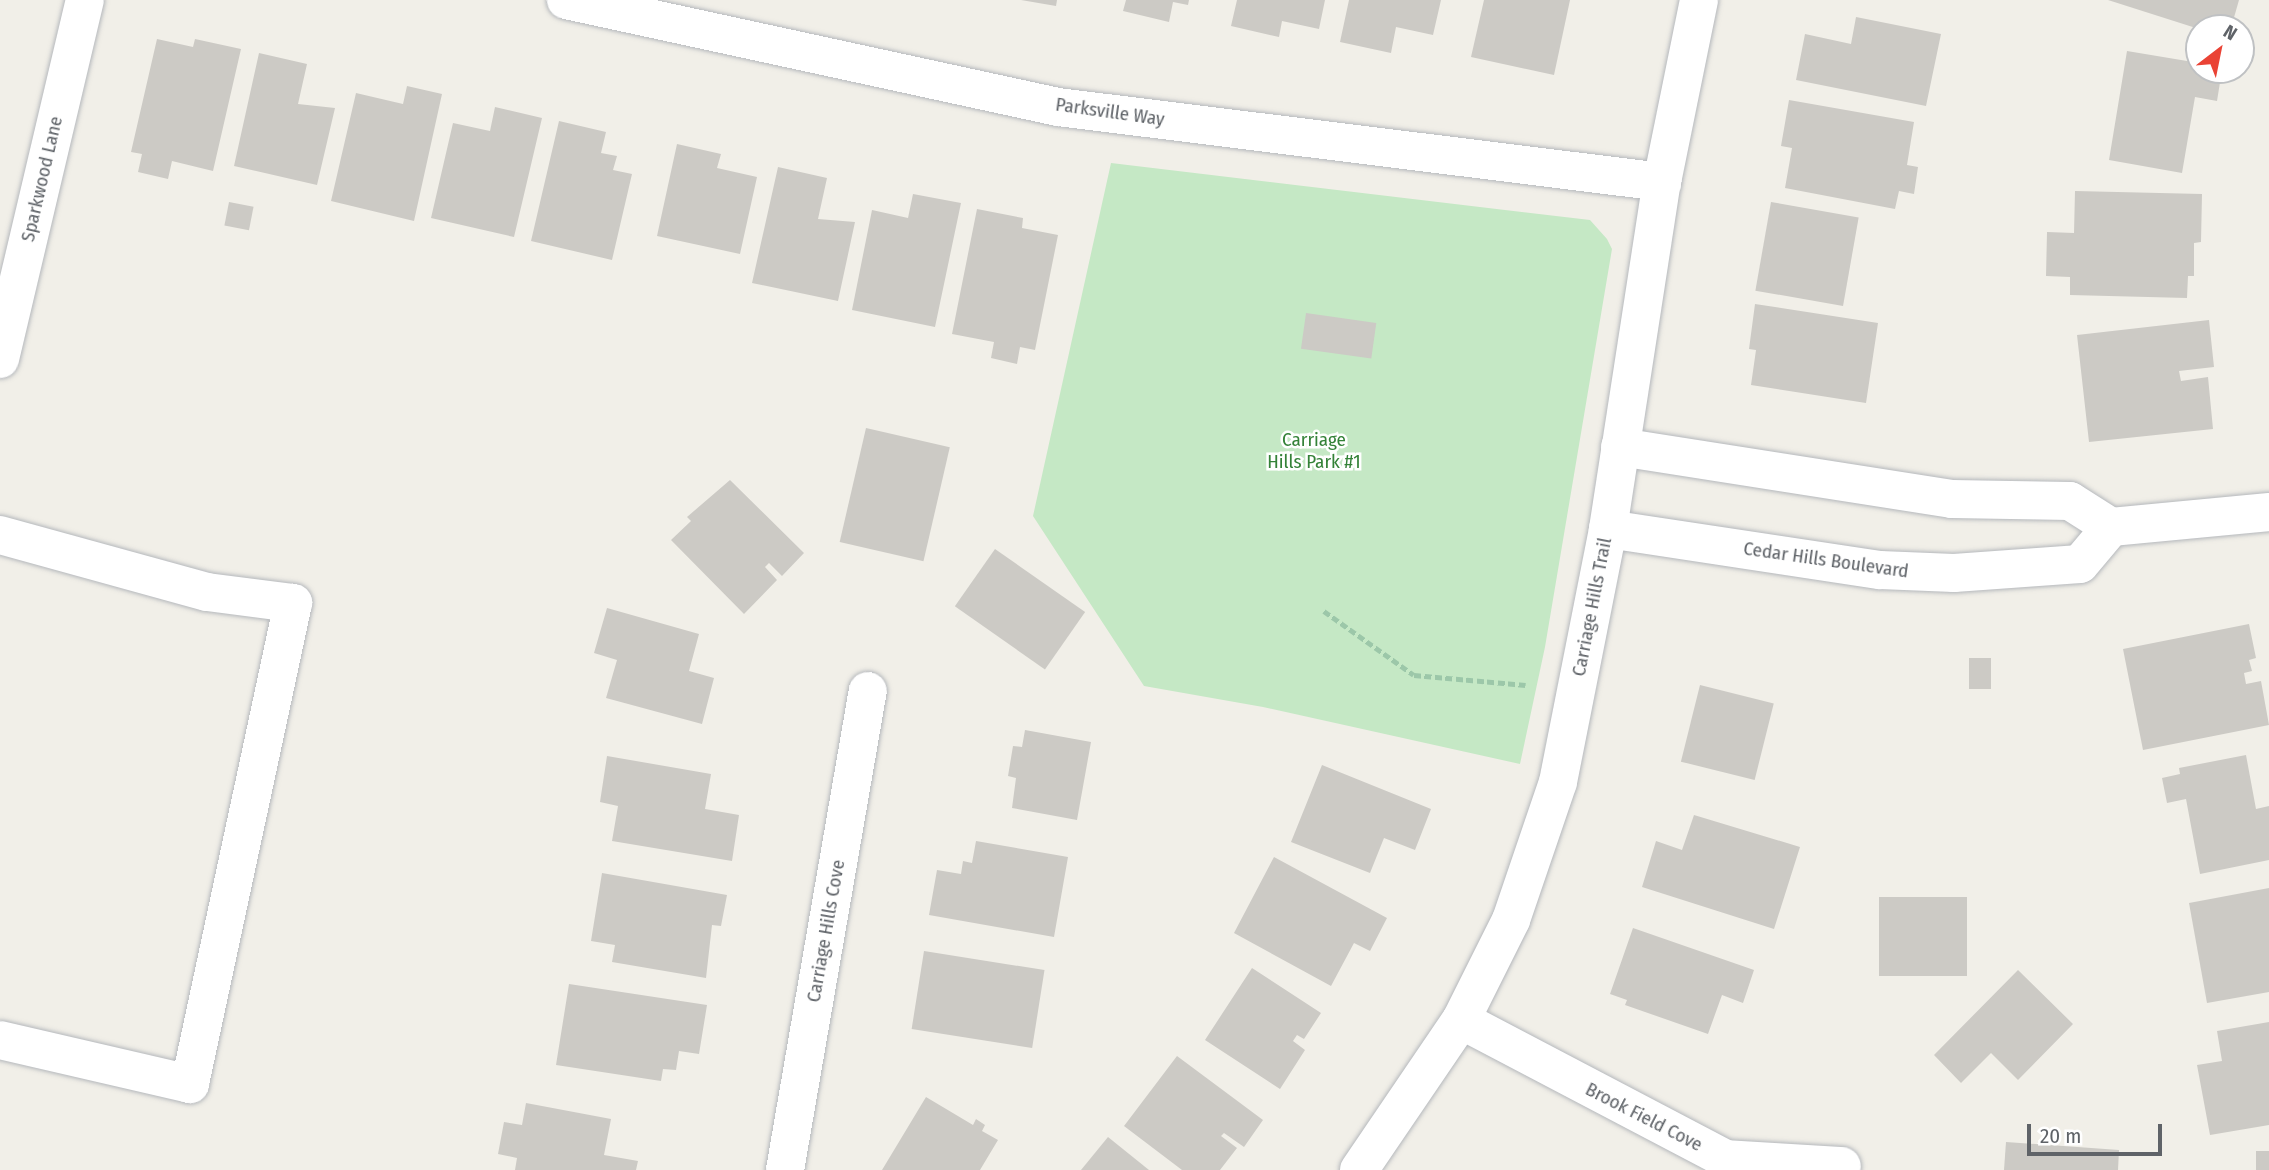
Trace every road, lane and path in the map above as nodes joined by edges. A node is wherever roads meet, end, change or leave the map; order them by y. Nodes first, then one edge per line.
1 (85, 0) edge
2 (566, 0) edge
3 (1699, 0) edge
4 (1662, 182) junction
5 (0, 359) edge
6 (1620, 447) junction
7 (2269, 512) edge
8 (2111, 527) junction
9 (1608, 529) junction
10 (0, 535) edge
11 (1324, 611) dead end
12 (1526, 685) dead end
13 (868, 691) dead end
14 (1461, 1020) junction
15 (0, 1040) edge
16 (1842, 1166) dead end
17 (785, 1170) edge
18 (1359, 1170) edge

1 - 5 street, Sparkwood Lane
2 - 4 street, Parksville Way
3 - 4 street, Carriage Hills Trail
4 - 6 street, Carriage Hills Trail
6 - 8 street
6 - 9 street, Carriage Hills Trail
7 - 8 street
8 - 9 street, Cedar Hills Boulevard
9 - 14 street, Carriage Hills Trail
10 - 15 street
11 - 12 path
13 - 17 street, Carriage Hills Cove
14 - 16 street, Brook Field Cove
14 - 18 street, Carriage Hills Trail

